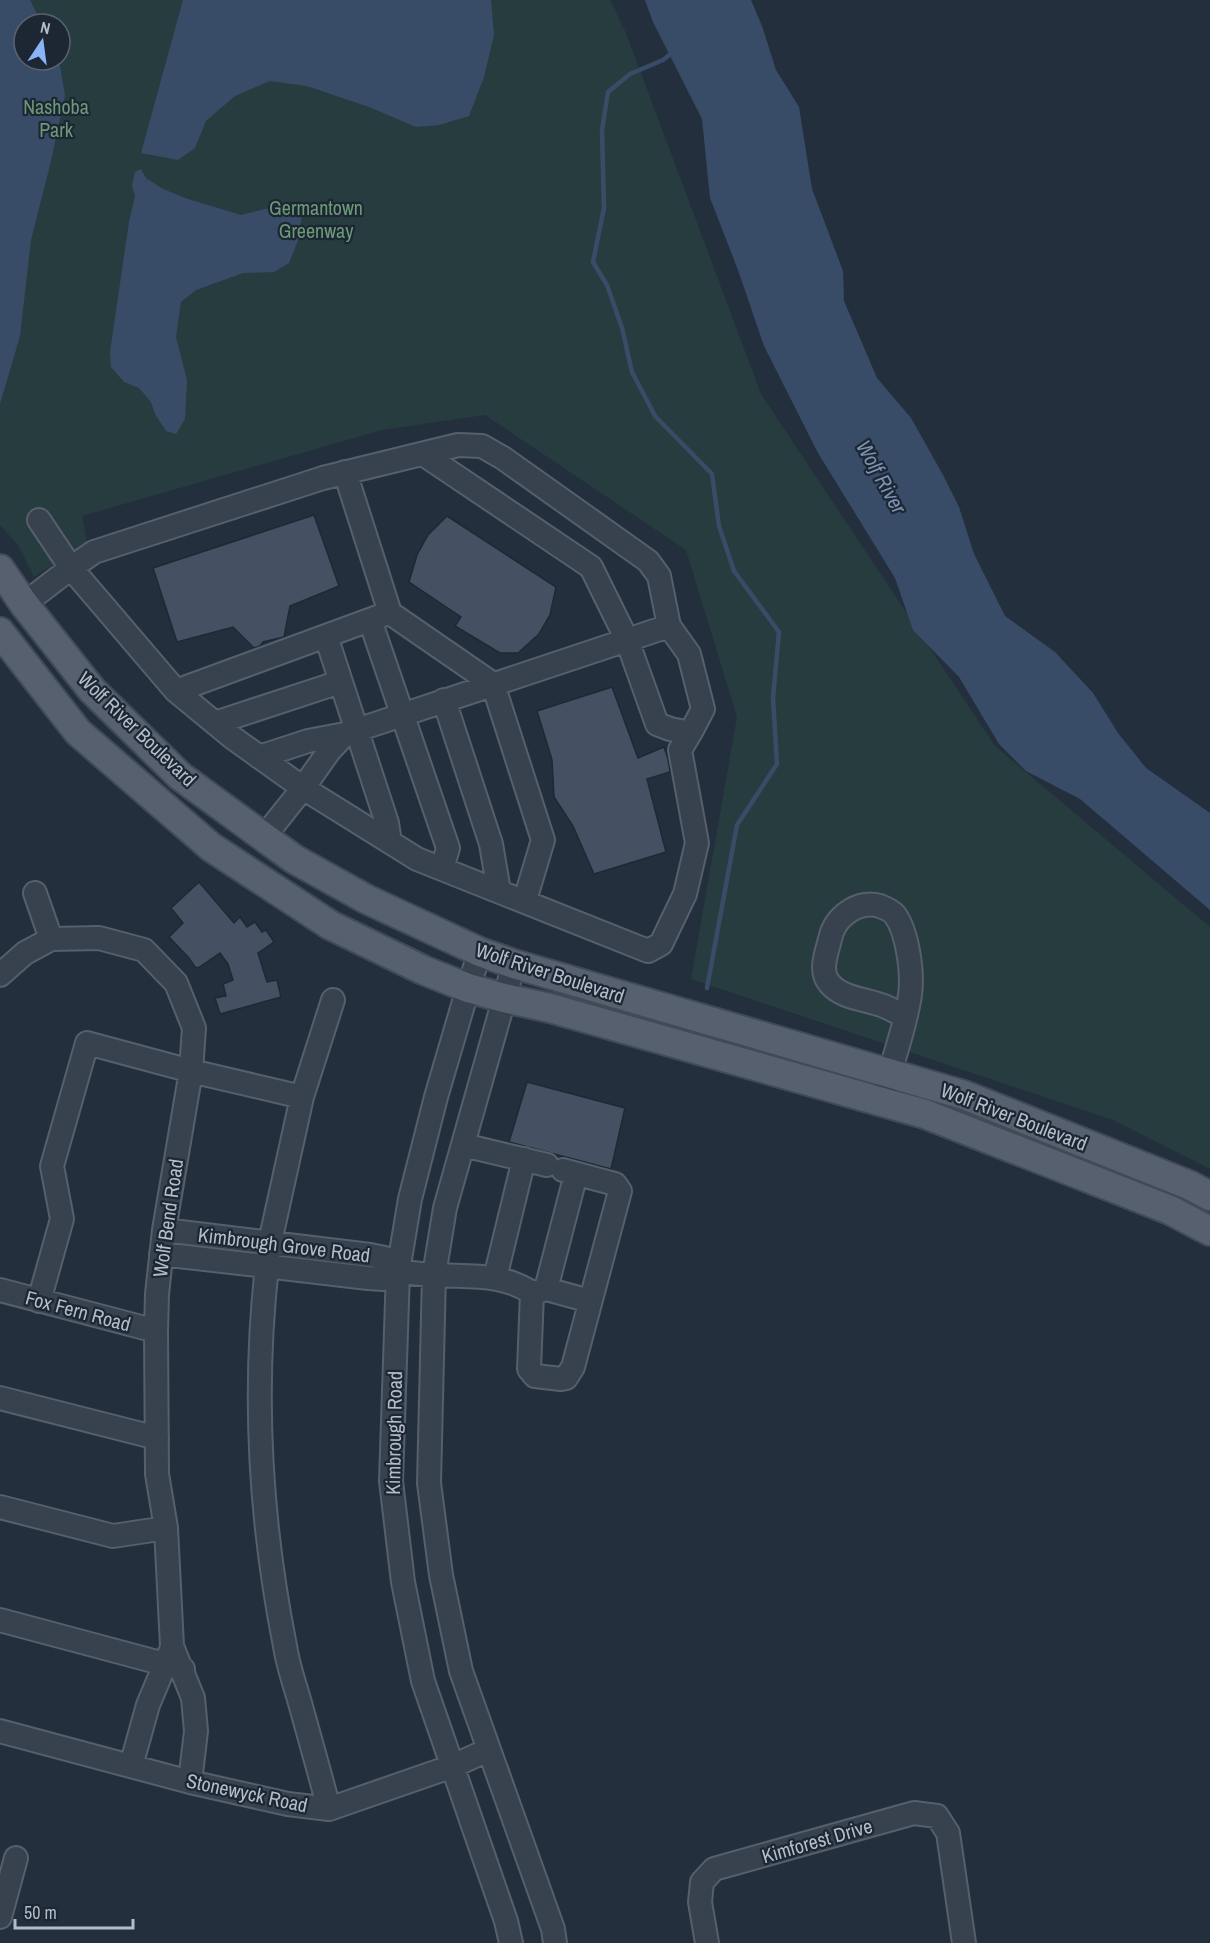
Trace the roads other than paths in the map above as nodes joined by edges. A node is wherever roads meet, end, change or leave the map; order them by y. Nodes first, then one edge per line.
1 (423, 454) junction
2 (345, 472) junction
3 (39, 520) dead end
4 (71, 568) junction
5 (0, 569) edge
6 (24, 604) junction
7 (380, 616) junction
8 (669, 626) junction
9 (0, 632) edge
10 (326, 636) junction
11 (627, 640) junction
12 (340, 682) junction
13 (493, 684) junction
14 (176, 691) junction
15 (444, 700) junction
16 (403, 714) junction
17 (215, 723) junction
18 (350, 732) junction
19 (690, 733) junction
20 (259, 757) junction
21 (303, 788) junction
22 (264, 837) junction
23 (390, 842) junction
24 (442, 869) junction
25 (499, 891) junction
26 (35, 893) dead end
27 (525, 900) junction
28 (51, 939) junction
29 (480, 952) junction
30 (514, 964) junction
31 (0, 975) edge
32 (468, 988) junction
33 (504, 999) junction
34 (333, 1000) dead end
35 (905, 1016) junction
36 (191, 1071) junction
37 (889, 1073) junction
38 (302, 1097) junction
39 (882, 1102) junction
40 (463, 1145) junction
41 (524, 1160) junction
42 (562, 1170) junction
43 (1210, 1196) edge
44 (164, 1230) junction
45 (1210, 1231) edge
46 (270, 1242) junction
47 (161, 1254) junction
48 (267, 1266) junction
49 (398, 1271) junction
50 (434, 1275) junction
51 (495, 1278) junction
52 (0, 1290) edge
53 (539, 1291) junction
54 (39, 1301) junction
55 (590, 1301) junction
56 (156, 1332) junction
57 (0, 1398) edge
58 (157, 1438) junction
59 (0, 1507) edge
60 (166, 1528) junction
61 (0, 1620) edge
62 (173, 1660) junction
63 (0, 1731) edge
64 (488, 1750) junction
65 (131, 1766) junction
66 (453, 1766) junction
67 (190, 1782) junction
68 (329, 1809) junction
69 (16, 1858) dead end
70 (0, 1917) edge
71 (511, 1943) edge
72 (555, 1943) edge
73 (707, 1943) edge
74 (964, 1943) edge

1 - 2 street
1 - 8 street
1 - 11 street
2 - 4 street
2 - 7 street
3 - 4 street
4 - 6 street
4 - 14 street
5 - 6 main road, Wolf River Boulevard
6 - 22 main road, Wolf River Boulevard
7 - 10 street
7 - 13 street
7 - 16 street
8 - 11 street
8 - 19 street
9 - 32 main road, Wolf River Boulevard
10 - 12 street
10 - 14 street
11 - 13 street
11 - 19 street
12 - 17 street
12 - 18 street
13 - 15 street
13 - 27 street
14 - 17 street
15 - 16 street
15 - 25 street
16 - 18 street
16 - 24 street
17 - 20 street
18 - 20 street
18 - 21 street
18 - 23 street
19 - 27 street
20 - 21 street
21 - 22 street
21 - 23 street
22 - 29 main road, Wolf River Boulevard
23 - 24 street
24 - 25 street
25 - 27 street
26 - 28 street
28 - 31 street
28 - 36 street, Wolf Bend Road
29 - 30 main road, Wolf River Boulevard
29 - 32 street, Kimbrough Road
30 - 33 street, Kimbrough Road
30 - 37 main road, Wolf River Boulevard
32 - 33 main road, Wolf River Boulevard
32 - 49 street, Kimbrough Road
33 - 39 main road, Wolf River Boulevard
33 - 40 street, Kimbrough Road
34 - 38 street
35 - 35 street
35 - 37 street
36 - 38 street
36 - 44 street, Wolf Bend Road
36 - 54 street
37 - 39 street
37 - 43 main road, Wolf River Boulevard
38 - 46 street
39 - 45 main road, Wolf River Boulevard
40 - 41 street
40 - 50 street, Kimbrough Road
41 - 42 street
41 - 51 street
42 - 53 street
42 - 55 street
44 - 46 street, Kimbrough Grove Road
44 - 47 street, Wolf Bend Road
46 - 48 street
46 - 49 street, Kimbrough Grove Road
47 - 48 street, Kimbrough Grove Road
47 - 56 street, Wolf Bend Road
48 - 49 street, Kimbrough Grove Road
48 - 68 street
49 - 50 street, Kimbrough Grove Road
49 - 66 street, Kimbrough Road
50 - 51 street, Kimbrough Grove Road
50 - 64 street, Kimbrough Road
51 - 53 street, Kimbrough Grove Road
52 - 54 street, Fox Fern Road
53 - 55 street, Kimbrough Grove Road
53 - 55 street
54 - 56 street, Fox Fern Road
56 - 58 street, Wolf Bend Road
57 - 58 street
58 - 60 street, Wolf Bend Road
59 - 60 street
60 - 62 street, Wolf Bend Road
61 - 62 street
62 - 65 street, Wolf Bend Road
62 - 67 street, Wolf Bend Road
63 - 65 street, Stonewyck Road
64 - 66 street, Stonewyck Road
64 - 72 street, Kimbrough Road
65 - 67 street, Stonewyck Road
66 - 68 street, Stonewyck Road
66 - 71 street, Kimbrough Road
67 - 68 street, Stonewyck Road
69 - 70 street
73 - 74 street, Kimforest Drive

